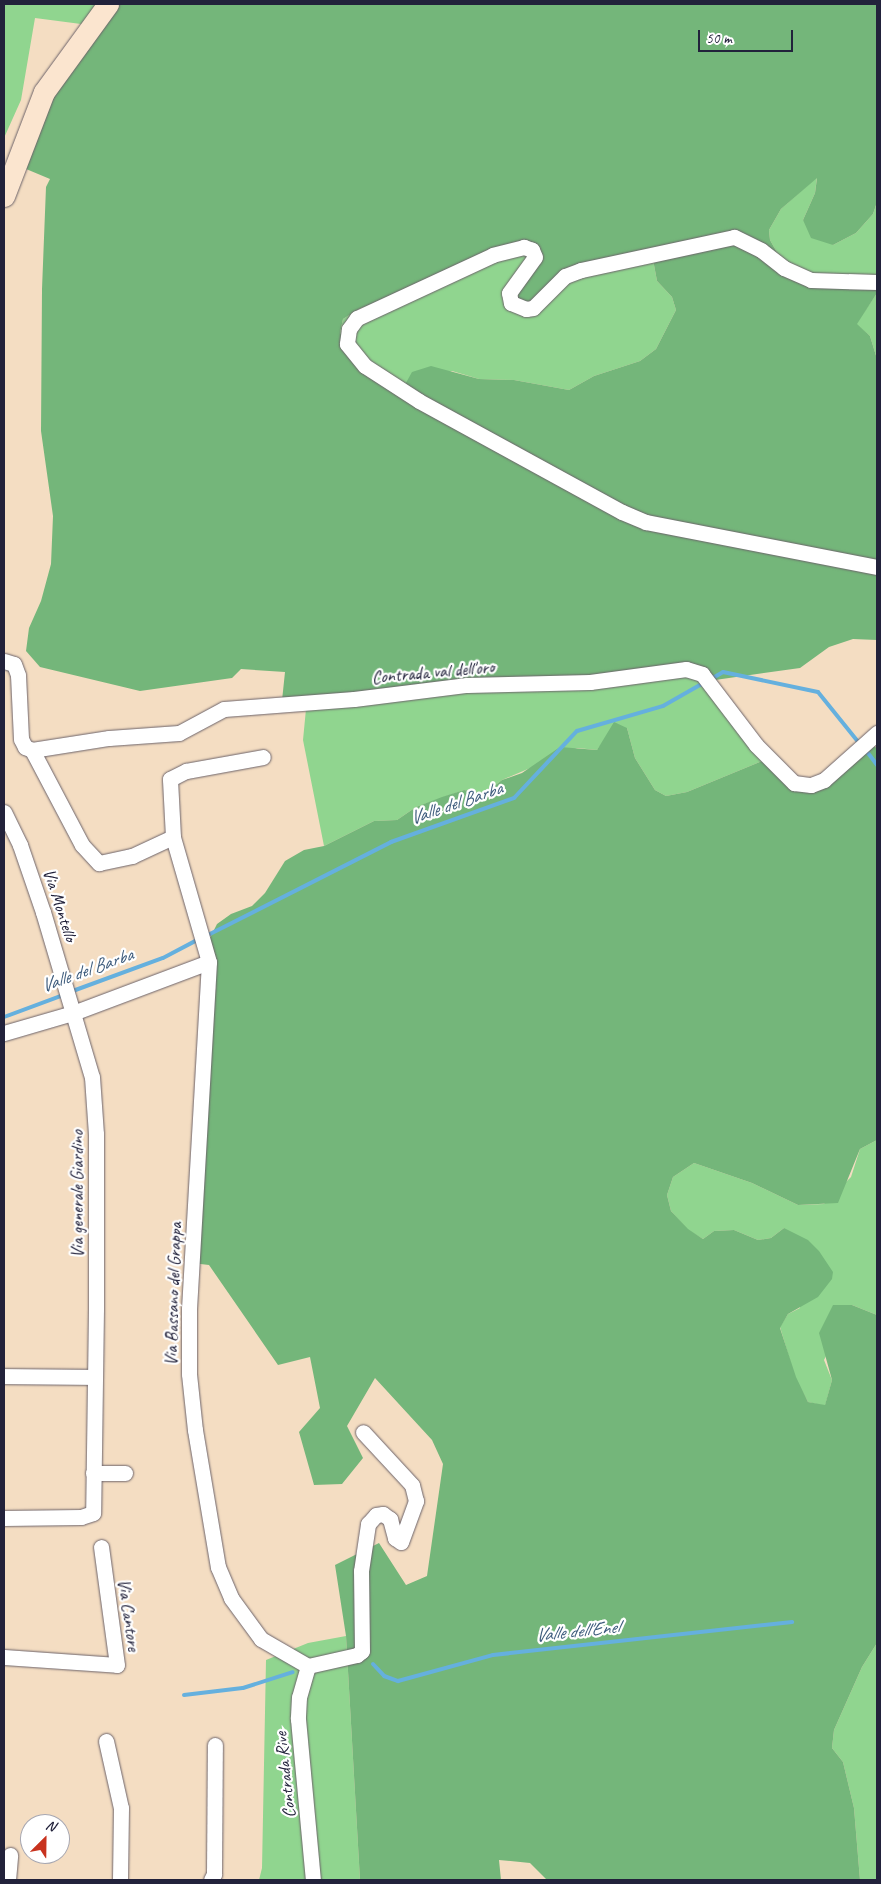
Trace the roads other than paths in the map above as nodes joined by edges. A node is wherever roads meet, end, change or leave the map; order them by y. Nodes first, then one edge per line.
1 (108, 4) edge
2 (4, 196) edge
3 (877, 282) edge
4 (877, 567) edge
5 (4, 661) edge
6 (870, 740) edge
7 (32, 750) junction
8 (263, 757) dead end
9 (4, 812) edge
10 (173, 837) junction
11 (209, 962) junction
12 (71, 1009) junction
13 (4, 1033) edge
14 (4, 1376) edge
15 (93, 1377) junction
16 (363, 1432) dead end
17 (125, 1473) dead end
18 (93, 1474) junction
19 (4, 1518) edge
20 (101, 1547) dead end
21 (4, 1657) edge
22 (308, 1666) junction
23 (106, 1741) dead end
24 (215, 1745) dead end
25 (10, 1855) dead end
26 (8, 1880) edge
27 (120, 1880) edge
28 (211, 1880) edge
29 (313, 1880) edge

1 - 2 main road
3 - 4 street
5 - 7 street
6 - 7 street, Contrada val dell'oro
7 - 10 street
8 - 10 street, Via Bassano del Grappa
9 - 12 street, Via Montello
10 - 11 street, Via Bassano del Grappa
11 - 12 street
11 - 22 street, Via Bassano del Grappa
12 - 13 street
12 - 15 street, Via generale Giardino
14 - 15 street
15 - 18 street
16 - 22 street
17 - 18 street
18 - 19 street
20 - 21 street, Via Cantore
22 - 29 street, Contrada Rive
23 - 27 street
24 - 28 street
25 - 26 street

